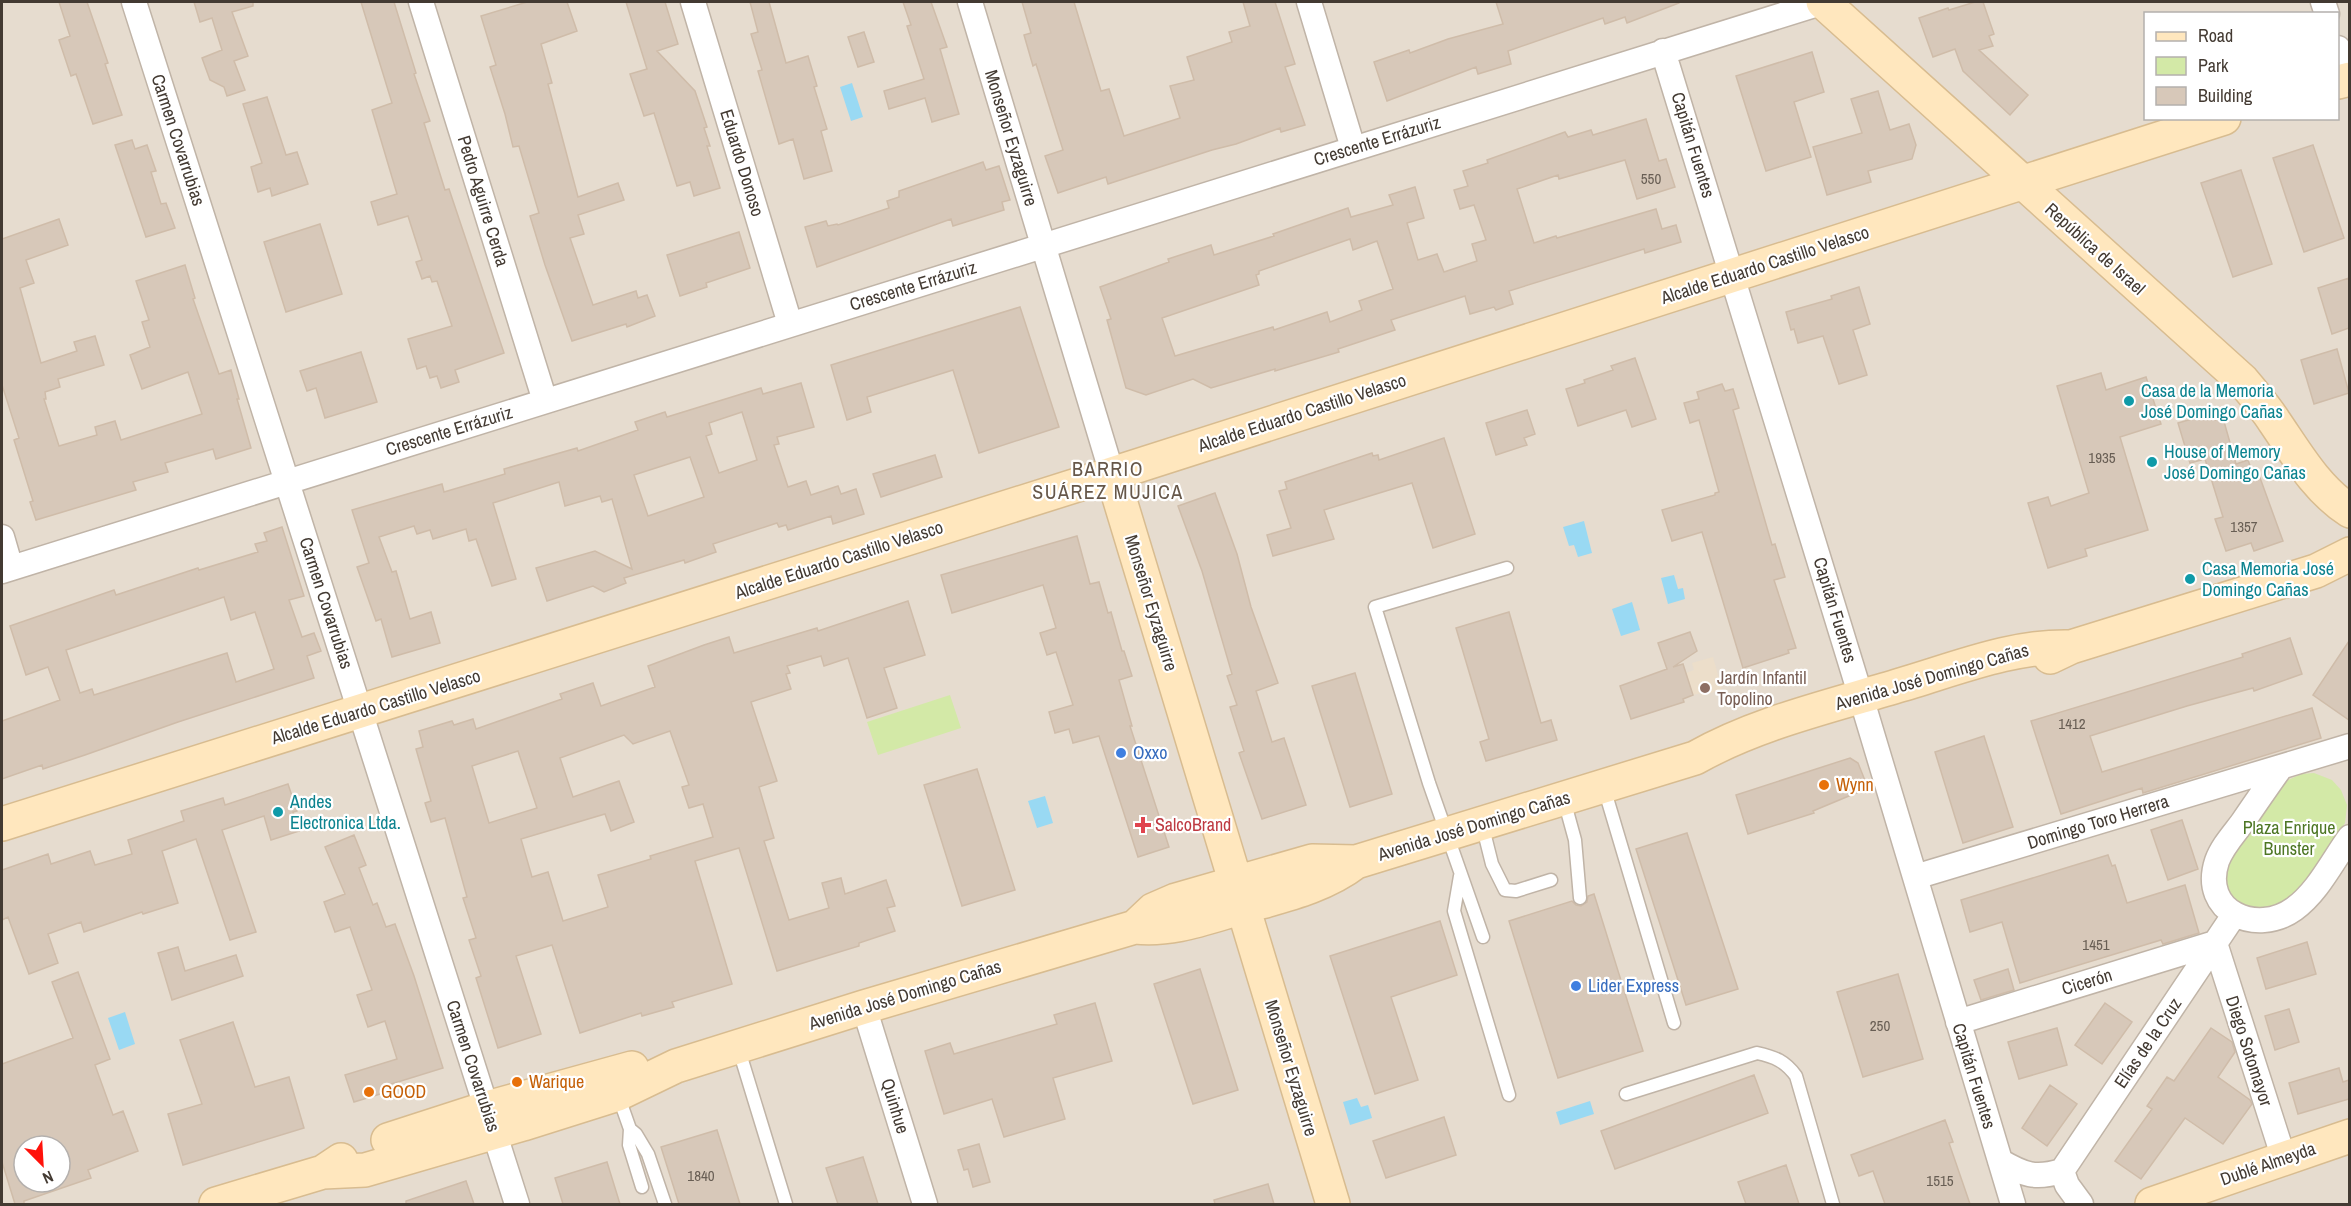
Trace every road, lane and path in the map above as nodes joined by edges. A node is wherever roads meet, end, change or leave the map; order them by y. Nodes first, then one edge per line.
1 (134, 2) edge
2 (421, 2) edge
3 (693, 2) edge
4 (970, 2) edge
5 (1310, 2) edge
6 (1824, 2) edge
7 (1664, 51) junction
8 (2339, 56) edge
9 (2346, 82) edge
10 (2218, 120) edge
11 (1353, 148) junction
12 (2022, 183) junction
13 (1043, 245) junction
14 (1732, 276) junction
15 (790, 324) junction
16 (545, 401) junction
17 (1112, 474) junction
18 (287, 482) junction
19 (2349, 511) edge
20 (2, 537) edge
21 (2349, 554) edge
22 (1507, 568) dead end
23 (6, 569) edge
24 (2349, 570) edge
25 (2316, 572) junction
26 (1864, 707) junction
27 (361, 712) junction
28 (2349, 746) edge
29 (2281, 767) junction
30 (1604, 787) junction
31 (1564, 799) junction
32 (2, 824) edge
33 (1482, 824) junction
34 (1446, 835) junction
35 (2349, 837) edge
36 (1461, 875) junction
37 (1916, 877) junction
38 (1551, 880) dead end
39 (1239, 895) junction
40 (1581, 898) dead end
41 (2234, 915) junction
42 (1483, 937) dead end
43 (2215, 943) junction
44 (864, 1007) junction
45 (1958, 1022) junction
46 (1674, 1023) dead end
47 (738, 1046) junction
48 (676, 1066) junction
49 (618, 1094) junction
50 (1626, 1094) dead end
51 (1509, 1095) dead end
52 (490, 1120) junction
53 (630, 1129) junction
54 (2349, 1136) edge
55 (2284, 1159) junction
56 (2000, 1161) junction
57 (2062, 1171) junction
58 (642, 1187) dead end
59 (216, 1204) edge
60 (517, 1204) edge
61 (665, 1204) edge
62 (786, 1204) edge
63 (925, 1204) edge
64 (1333, 1204) edge
65 (1833, 1204) edge
66 (2013, 1204) edge
67 (2081, 1204) edge
68 (2152, 1204) edge

1 - 18 street, Carmen Covarrubias
2 - 16 street, Pedro Aguirre Cerda
3 - 15 street, Eduardo Donoso
4 - 13 street, Monseñor Eyzaguirre
5 - 11 street
6 - 7 street, Crescente Errázuriz
6 - 12 street, República de Israel
7 - 11 street, Crescente Errázuriz
7 - 14 street, Capitán Fuentes
8 - 9 street
10 - 12 street, Alcalde Eduardo Castillo Velasco
11 - 13 street, Crescente Errázuriz
12 - 14 street, Alcalde Eduardo Castillo Velasco
12 - 19 street, República de Israel
13 - 15 street, Crescente Errázuriz
13 - 17 street, Monseñor Eyzaguirre
14 - 17 street, Alcalde Eduardo Castillo Velasco
14 - 26 street, Capitán Fuentes
15 - 16 street, Crescente Errázuriz
16 - 18 street, Crescente Errázuriz
17 - 27 street, Alcalde Eduardo Castillo Velasco
17 - 39 street, Monseñor Eyzaguirre
18 - 23 street, Crescente Errázuriz
18 - 27 street, Carmen Covarrubias
20 - 23 street
21 - 25 street, Avenida José Domingo Cañas
22 - 34 lane
24 - 25 street, Avenida José Domingo Cañas
25 - 26 street, Avenida José Domingo Cañas
26 - 30 street, Avenida José Domingo Cañas
26 - 37 street, Capitán Fuentes
27 - 32 street, Alcalde Eduardo Castillo Velasco
27 - 52 street, Carmen Covarrubias
28 - 29 street
29 - 37 street, Domingo Toro Herrera
29 - 41 street
30 - 31 street, Avenida José Domingo Cañas
30 - 46 lane
31 - 33 street, Avenida José Domingo Cañas
31 - 40 lane
33 - 34 street, Avenida José Domingo Cañas
33 - 38 lane
34 - 36 lane
34 - 39 street, Avenida José Domingo Cañas
35 - 41 street
36 - 42 lane
36 - 51 lane
37 - 45 street, Capitán Fuentes
39 - 44 street, Avenida José Domingo Cañas
39 - 64 street, Monseñor Eyzaguirre
41 - 43 street, Elías de la Cruz
43 - 45 street, Cicerón
43 - 55 street, Diego Sotomayor
43 - 57 street, Elías de la Cruz
44 - 47 street, Avenida José Domingo Cañas
44 - 63 street, Quinhue
45 - 56 street, Capitán Fuentes
47 - 48 street, Avenida José Domingo Cañas
47 - 62 lane
48 - 49 street, Avenida José Domingo Cañas
48 - 52 street, Avenida José Domingo Cañas
49 - 52 street, Avenida José Domingo Cañas
49 - 53 lane
50 - 65 lane
52 - 59 street, Avenida José Domingo Cañas
52 - 60 street, Carmen Covarrubias
53 - 58 lane
53 - 61 lane
54 - 55 street, Dublé Almeyda
55 - 68 street, Dublé Almeyda
56 - 57 street
56 - 66 street, Capitán Fuentes
57 - 67 street

